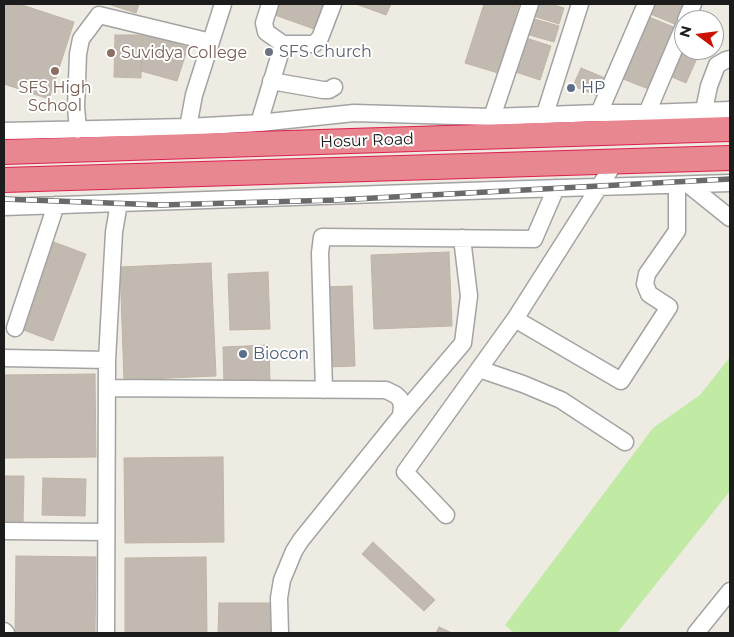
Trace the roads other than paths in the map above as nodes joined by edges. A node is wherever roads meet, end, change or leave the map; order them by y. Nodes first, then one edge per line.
1 (223, 4) edge
2 (270, 4) edge
3 (332, 4) edge
4 (530, 4) edge
5 (580, 4) edge
6 (646, 4) edge
7 (211, 42) junction
8 (283, 44) junction
9 (674, 50) edge
10 (730, 60) edge
11 (271, 82) junction
12 (334, 87) dead end
13 (704, 110) junction
14 (730, 110) edge
15 (599, 113) junction
16 (647, 113) junction
17 (545, 114) junction
18 (492, 117) junction
19 (259, 123) junction
20 (188, 127) junction
21 (730, 129) edge
22 (78, 130) junction
23 (4, 131) edge
24 (4, 152) edge
25 (730, 158) edge
26 (616, 162) junction
27 (4, 180) edge
28 (730, 183) edge
29 (683, 185) junction
30 (601, 186) junction
31 (556, 188) junction
32 (119, 203) junction
33 (56, 206) junction
34 (4, 207) edge
35 (730, 218) edge
36 (462, 238) junction
37 (516, 319) junction
38 (15, 328) dead end
39 (4, 358) edge
40 (107, 360) junction
41 (479, 369) junction
42 (106, 388) junction
43 (324, 390) junction
44 (401, 416) junction
45 (625, 442) dead end
46 (446, 515) dead end
47 (4, 531) edge
48 (106, 532) junction
49 (730, 591) edge
50 (106, 633) edge
51 (280, 633) edge
52 (696, 633) edge

1 - 7 street
2 - 8 street
3 - 8 street
4 - 18 street
5 - 17 street
6 - 15 street
7 - 20 street
7 - 22 street
8 - 11 street
9 - 16 street
10 - 13 street
11 - 12 street
11 - 19 street
13 - 14 street
13 - 16 street
15 - 16 street
15 - 17 street
17 - 18 street
18 - 19 street
19 - 20 street
20 - 22 street
21 - 24 highway, Hosur Road
22 - 23 street
25 - 26 highway, Hosur Road
26 - 27 highway, Hosur Road
26 - 30 street
28 - 29 street
29 - 30 street
29 - 35 street
29 - 37 street
30 - 31 street
30 - 37 street
31 - 32 street
31 - 36 street
32 - 33 street
32 - 40 street
33 - 34 street
33 - 38 street
36 - 43 street
36 - 44 street
37 - 41 street
39 - 40 street
40 - 42 street
41 - 45 street
41 - 46 street
42 - 43 street
42 - 48 street
43 - 44 street
44 - 51 street
47 - 48 street
48 - 50 street
49 - 52 street

